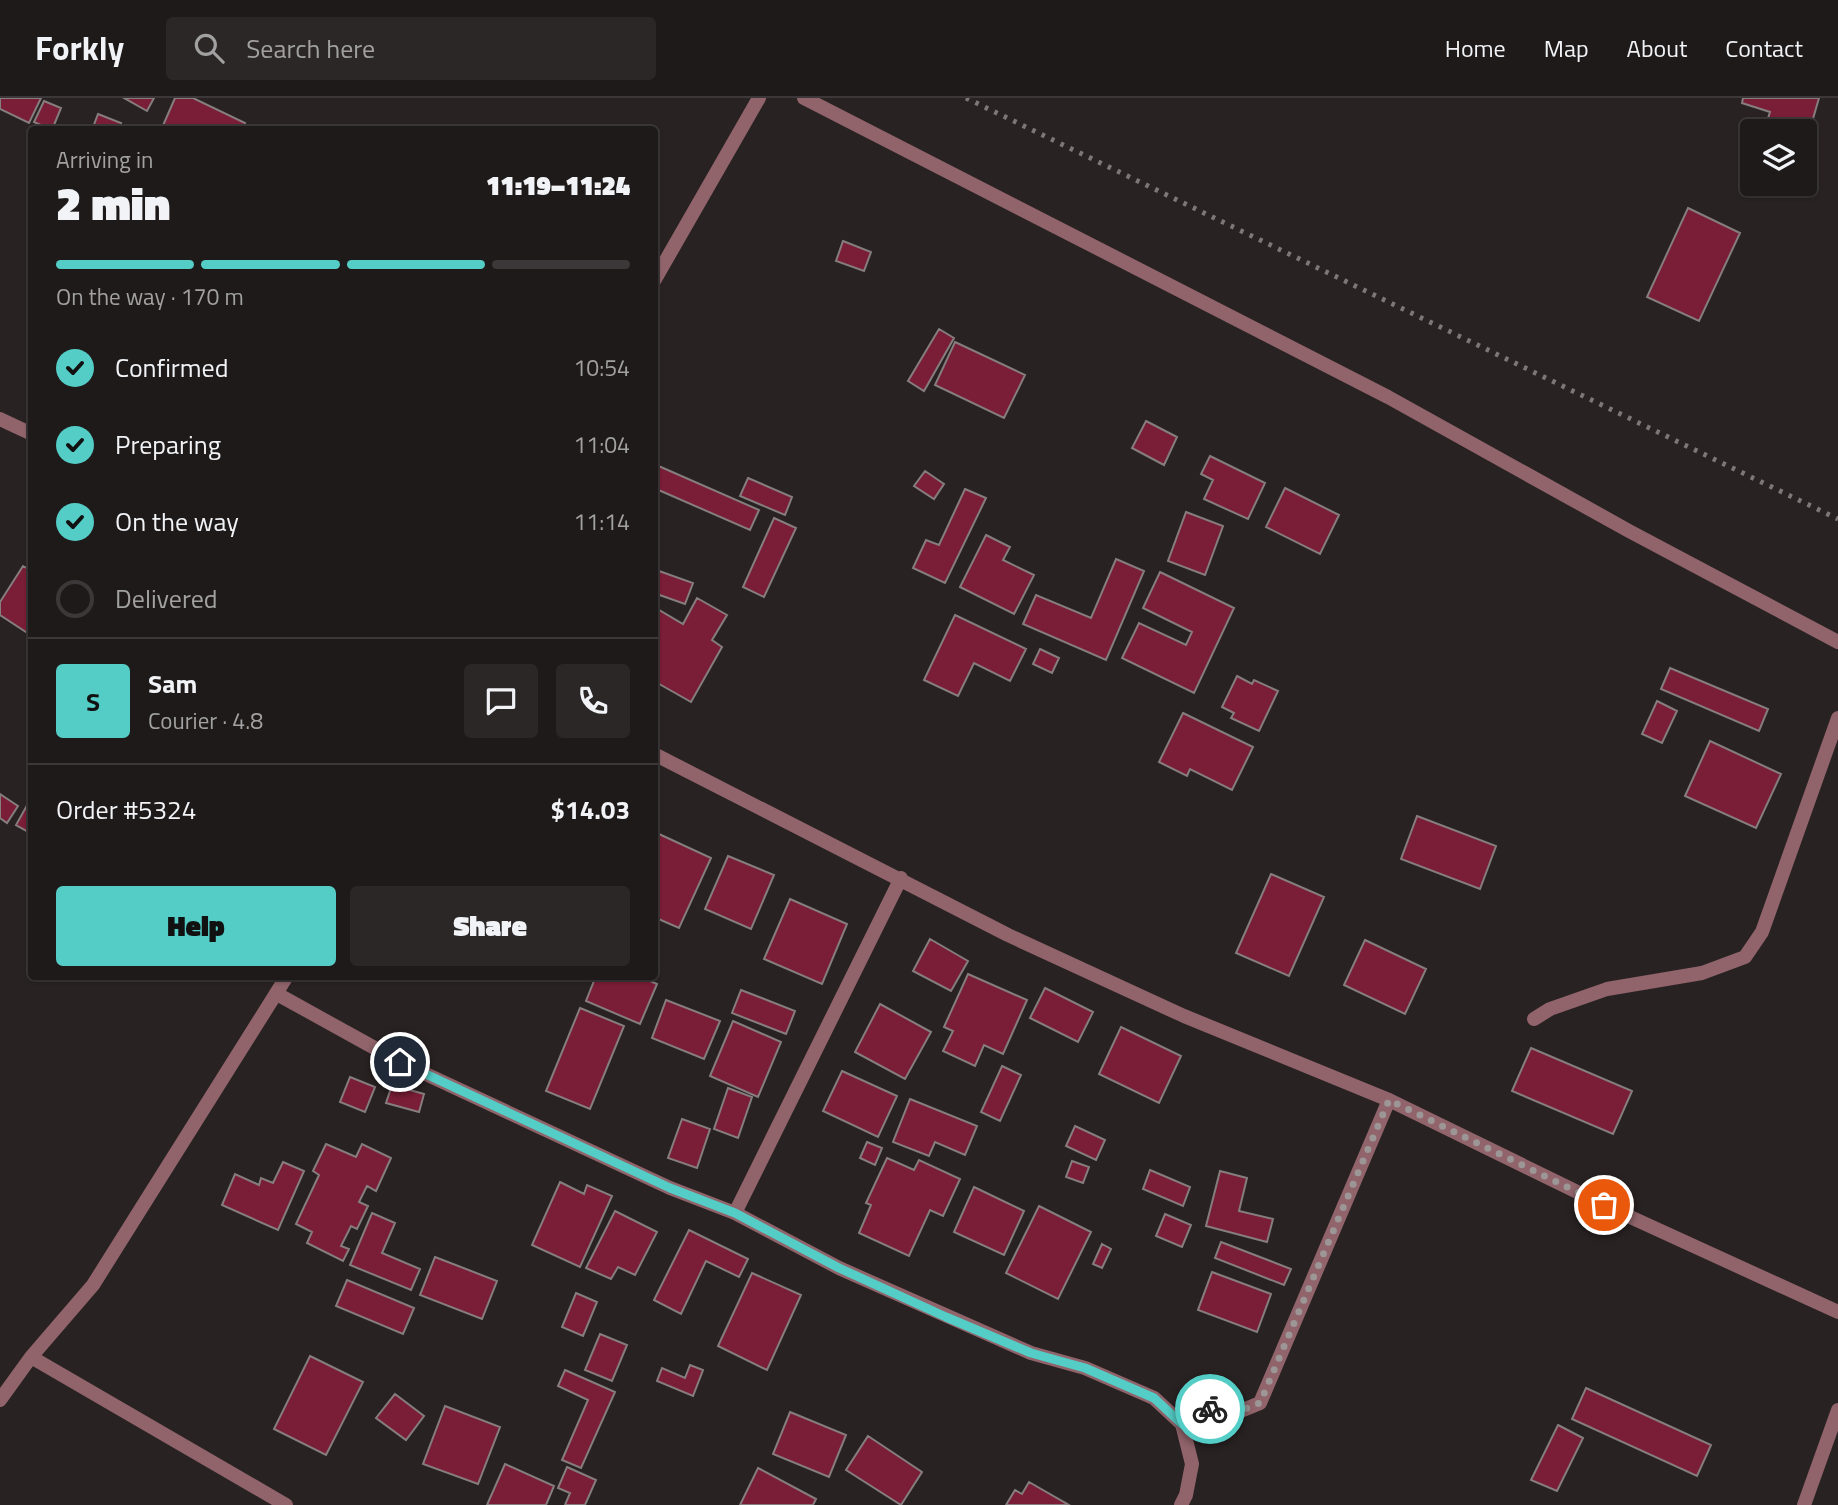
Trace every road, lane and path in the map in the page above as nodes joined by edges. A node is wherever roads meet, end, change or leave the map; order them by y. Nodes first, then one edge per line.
1 (759, 98) edge
2 (804, 98) edge
3 (658, 274) edge
4 (0, 419) edge
5 (28, 432) edge
6 (1838, 642) edge
7 (1838, 718) edge
8 (658, 756) edge
9 (901, 878) junction
10 (285, 980) edge
11 (277, 995) junction
12 (1534, 1019) dead end
13 (1389, 1100) junction
14 (735, 1213) junction
15 (1838, 1312) edge
16 (31, 1357) junction
17 (0, 1400) edge
18 (1838, 1410) edge
19 (1182, 1424) junction
20 (286, 1505) edge
21 (1181, 1505) edge
22 (1804, 1505) edge

1 - 3 street
2 - 6 street
4 - 5 street
7 - 12 street
8 - 9 street
9 - 13 street
9 - 14 street
10 - 11 street
11 - 14 street
11 - 16 street
13 - 15 street
13 - 19 street
14 - 19 street
16 - 17 street
16 - 20 street
18 - 22 street
19 - 21 street

